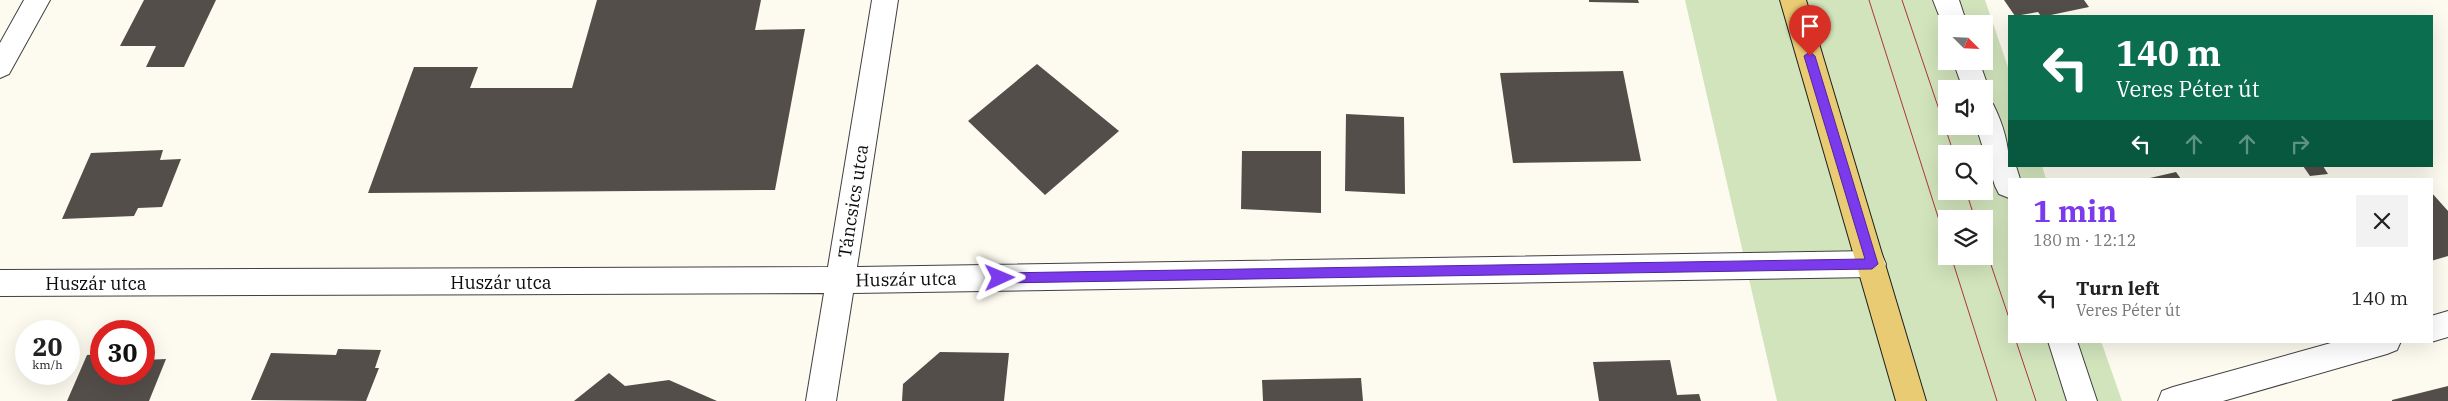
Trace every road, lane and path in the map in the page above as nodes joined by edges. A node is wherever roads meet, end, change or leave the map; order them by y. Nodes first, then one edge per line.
1 (37, 0) edge
2 (885, 0) edge
3 (1792, 0) edge
4 (1946, 0) edge
5 (1951, 15) edge
6 (0, 67) edge
7 (1992, 135) edge
8 (2008, 183) edge
9 (1872, 264) junction
10 (841, 280) junction
11 (0, 283) edge
12 (2448, 324) edge
13 (2433, 328) edge
14 (2063, 343) edge
15 (2381, 343) edge
16 (821, 401) edge
17 (1911, 401) edge
18 (2082, 401) edge
19 (2173, 401) edge

1 - 6 street
2 - 10 street, Táncsics utca
3 - 9 main road
4 - 5 street
7 - 8 street
9 - 10 street, Huszár utca
9 - 17 main road
10 - 11 street, Huszár utca
10 - 16 street, Táncsics utca
12 - 13 street
14 - 18 street
15 - 19 street

